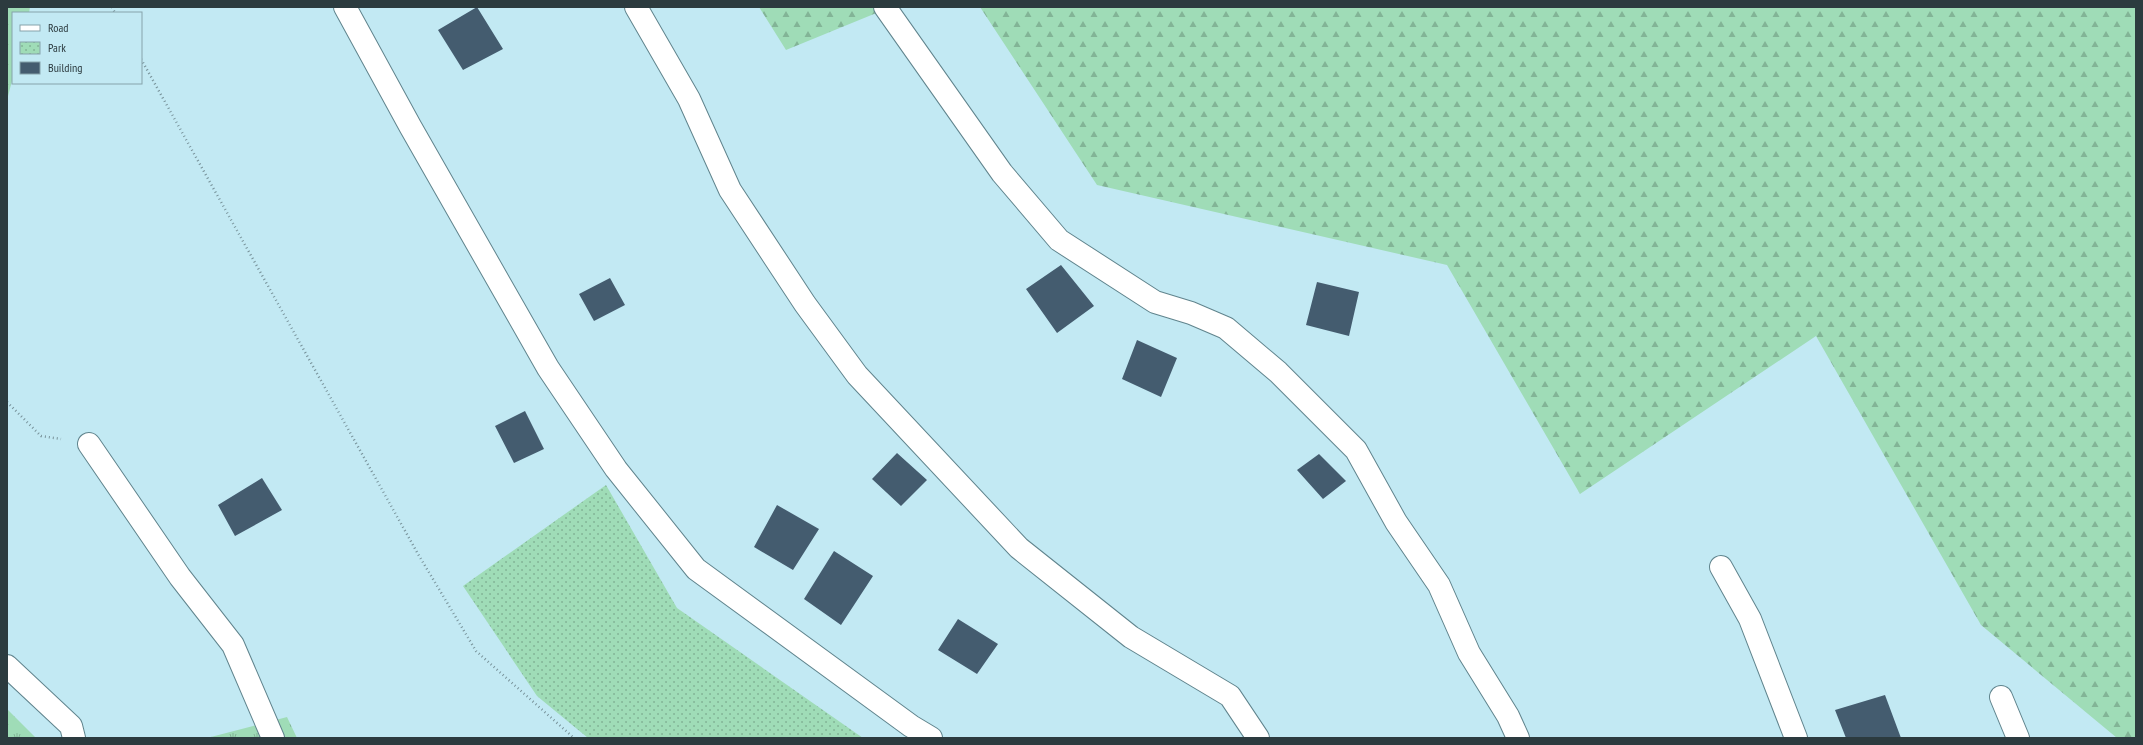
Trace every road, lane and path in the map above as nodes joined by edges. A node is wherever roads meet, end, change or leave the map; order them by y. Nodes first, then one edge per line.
1 (345, 7) edge
2 (636, 7) edge
3 (885, 7) edge
4 (142, 61) edge
5 (7, 402) edge
6 (89, 444) joint
7 (1721, 567) dead end
8 (7, 666) edge
9 (2001, 697) dead end
10 (74, 738) edge
11 (272, 738) edge
12 (574, 738) edge
13 (931, 738) edge
14 (1258, 738) edge
15 (1518, 738) edge
16 (1796, 738) edge
17 (2018, 738) edge

1 - 13 street
2 - 14 street
3 - 15 street
4 - 12 path
5 - 6 path
6 - 11 street
7 - 16 street
8 - 10 street
9 - 17 street

